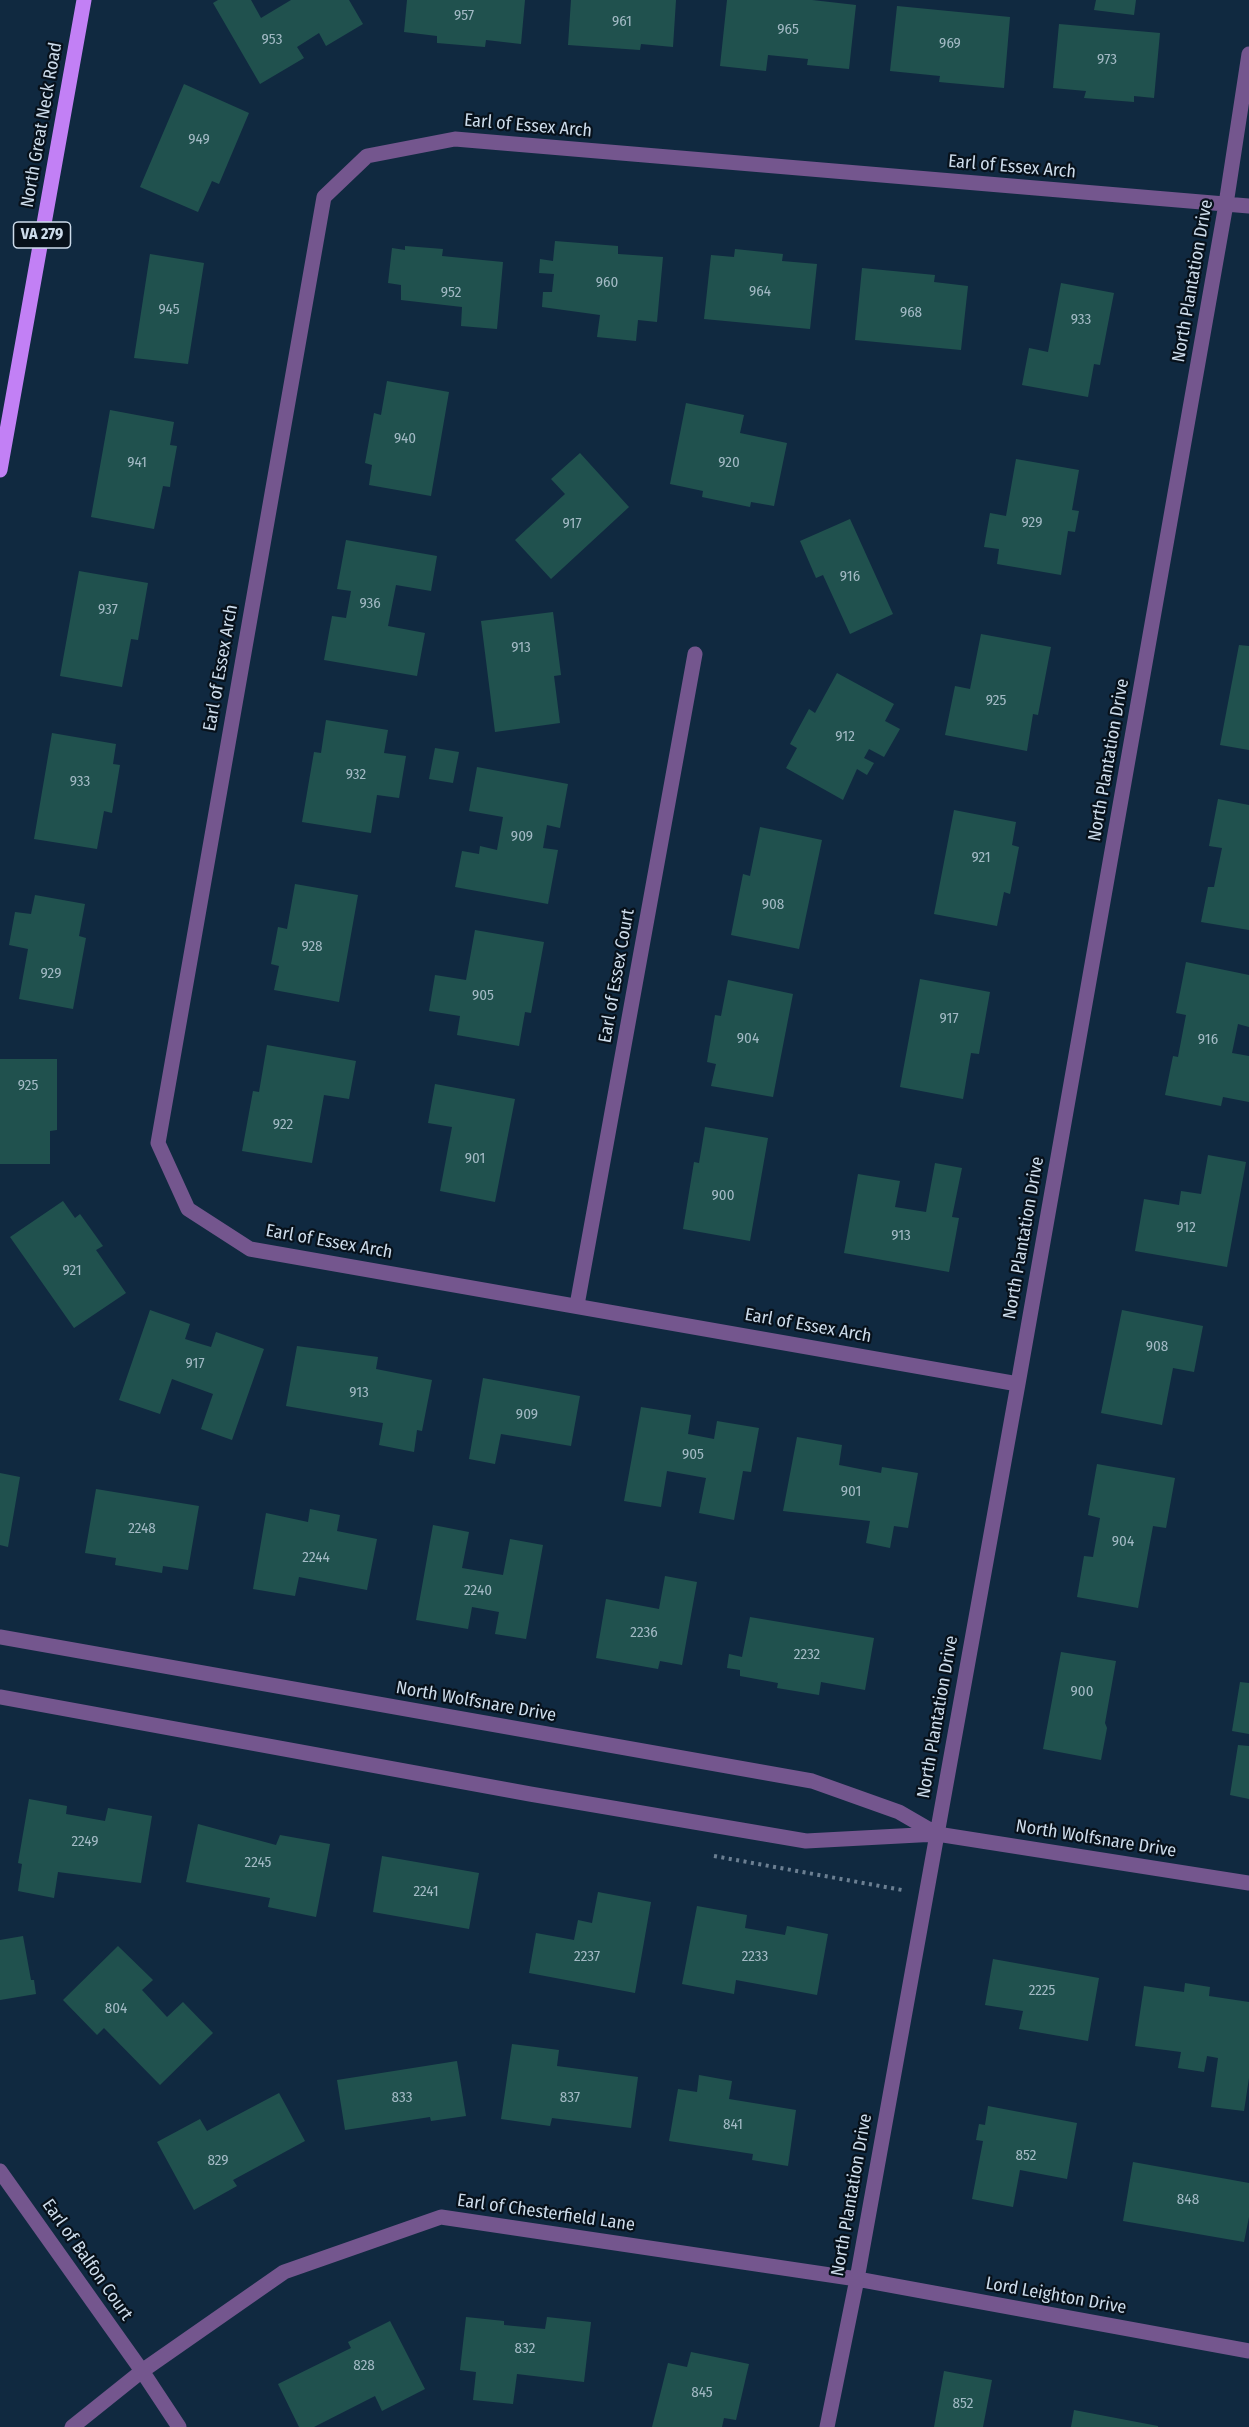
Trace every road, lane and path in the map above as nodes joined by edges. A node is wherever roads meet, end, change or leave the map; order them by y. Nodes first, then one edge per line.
1 (84, 0) edge
2 (1249, 54) edge
3 (1226, 204) junction
4 (1249, 206) edge
5 (0, 470) edge
6 (695, 654) dead end
7 (577, 1305) junction
8 (1018, 1384) junction
9 (0, 1637) edge
10 (0, 1698) edge
11 (937, 1834) junction
12 (1249, 1883) edge
13 (0, 2171) edge
14 (857, 2279) junction
15 (1249, 2351) edge
16 (142, 2371) junction
17 (72, 2427) edge
18 (179, 2427) edge
19 (827, 2427) edge

1 - 5 main road, North Great Neck Road / VA 279
2 - 3 street, North Plantation Drive
3 - 4 street, Earl of Essex Arch
3 - 7 street, Earl of Essex Arch
3 - 8 street, North Plantation Drive
6 - 7 street, Earl of Essex Court
7 - 8 street, Earl of Essex Arch
8 - 11 street, North Plantation Drive
9 - 11 street, North Wolfsnare Drive
10 - 11 street, North Wolfsnare Drive
11 - 12 street, North Wolfsnare Drive
11 - 14 street, North Plantation Drive
13 - 16 street, Earl of Balfon Court
14 - 15 street, Lord Leighton Drive
14 - 16 street, Earl of Chesterfield Lane
14 - 19 street, North Plantation Drive
16 - 17 street, Earl of Chesterfield Lane
16 - 18 street, Earl of Balfon Court

